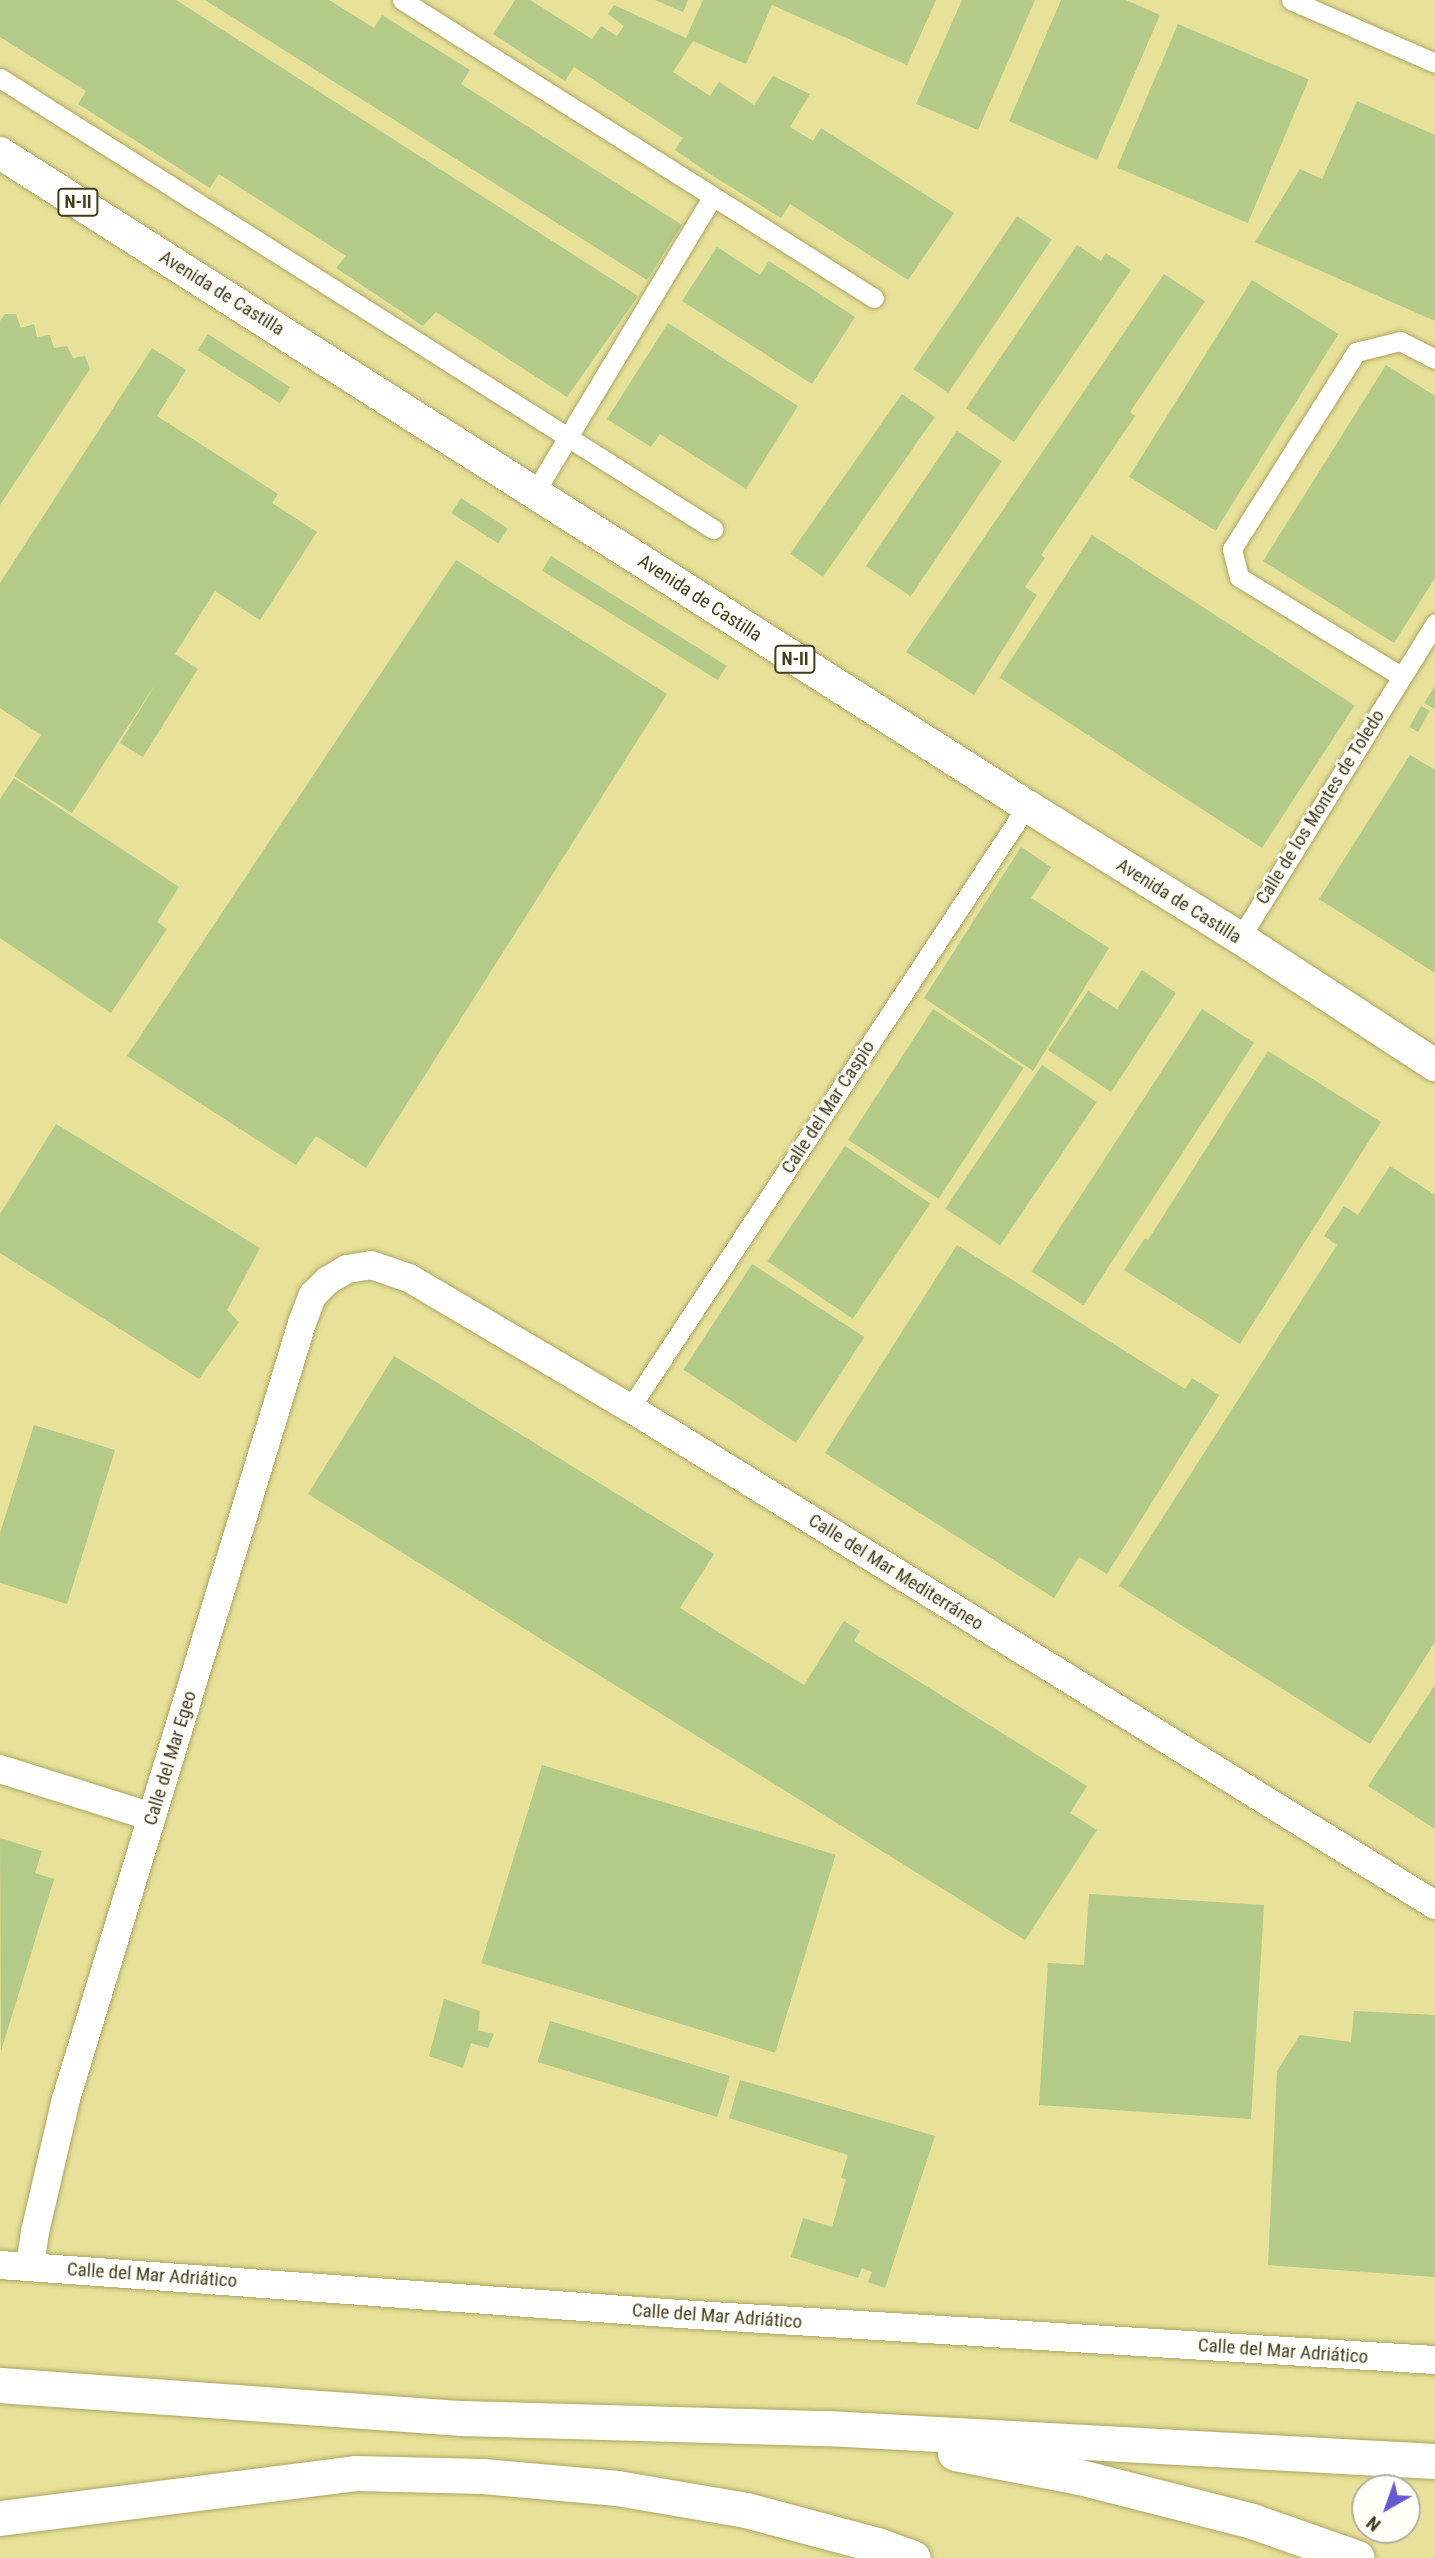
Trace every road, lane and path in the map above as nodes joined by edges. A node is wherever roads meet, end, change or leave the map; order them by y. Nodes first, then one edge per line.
1 (402, 0) edge
2 (1291, 0) edge
3 (1435, 63) edge
4 (0, 78) edge
5 (0, 153) edge
6 (713, 197) junction
7 (874, 298) dead end
8 (1435, 359) edge
9 (570, 438) junction
10 (535, 492) junction
11 (713, 529) dead end
12 (1435, 624) edge
13 (1401, 676) junction
14 (1027, 806) junction
15 (1240, 938) junction
16 (1435, 1065) edge
17 (347, 1269) joint
18 (630, 1408) junction
19 (0, 1769) edge
20 (152, 1817) junction
21 (1435, 1905) edge
22 (0, 2265) edge
23 (30, 2267) junction
24 (1435, 2360) edge
25 (0, 2385) edge
26 (827, 2428) junction
27 (1435, 2461) edge
28 (0, 2518) edge
29 (913, 2558) edge
30 (1357, 2558) edge

1 - 6 street
2 - 3 street
4 - 9 street
5 - 10 main road, Avenida de Castilla / N-II
6 - 7 street
6 - 9 street
8 - 13 street
9 - 10 street
9 - 11 street
10 - 14 main road, Avenida de Castilla / N-II
12 - 13 street, Calle de los Montes de Toledo
13 - 15 street, Calle de los Montes de Toledo
14 - 15 main road, Avenida de Castilla / N-II
14 - 18 street, Calle del Mar Caspio
15 - 16 main road, Avenida de Castilla / N-II
17 - 18 street, Calle del Mar Mediterráneo
17 - 20 street, Calle del Mar Egeo
18 - 21 street, Calle del Mar Mediterráneo
19 - 20 street
20 - 23 street, Calle del Mar Egeo
22 - 23 street, Calle del Mar Adriático
23 - 24 street, Calle del Mar Adriático
25 - 26 highway
26 - 27 highway
26 - 30 highway
28 - 29 highway

